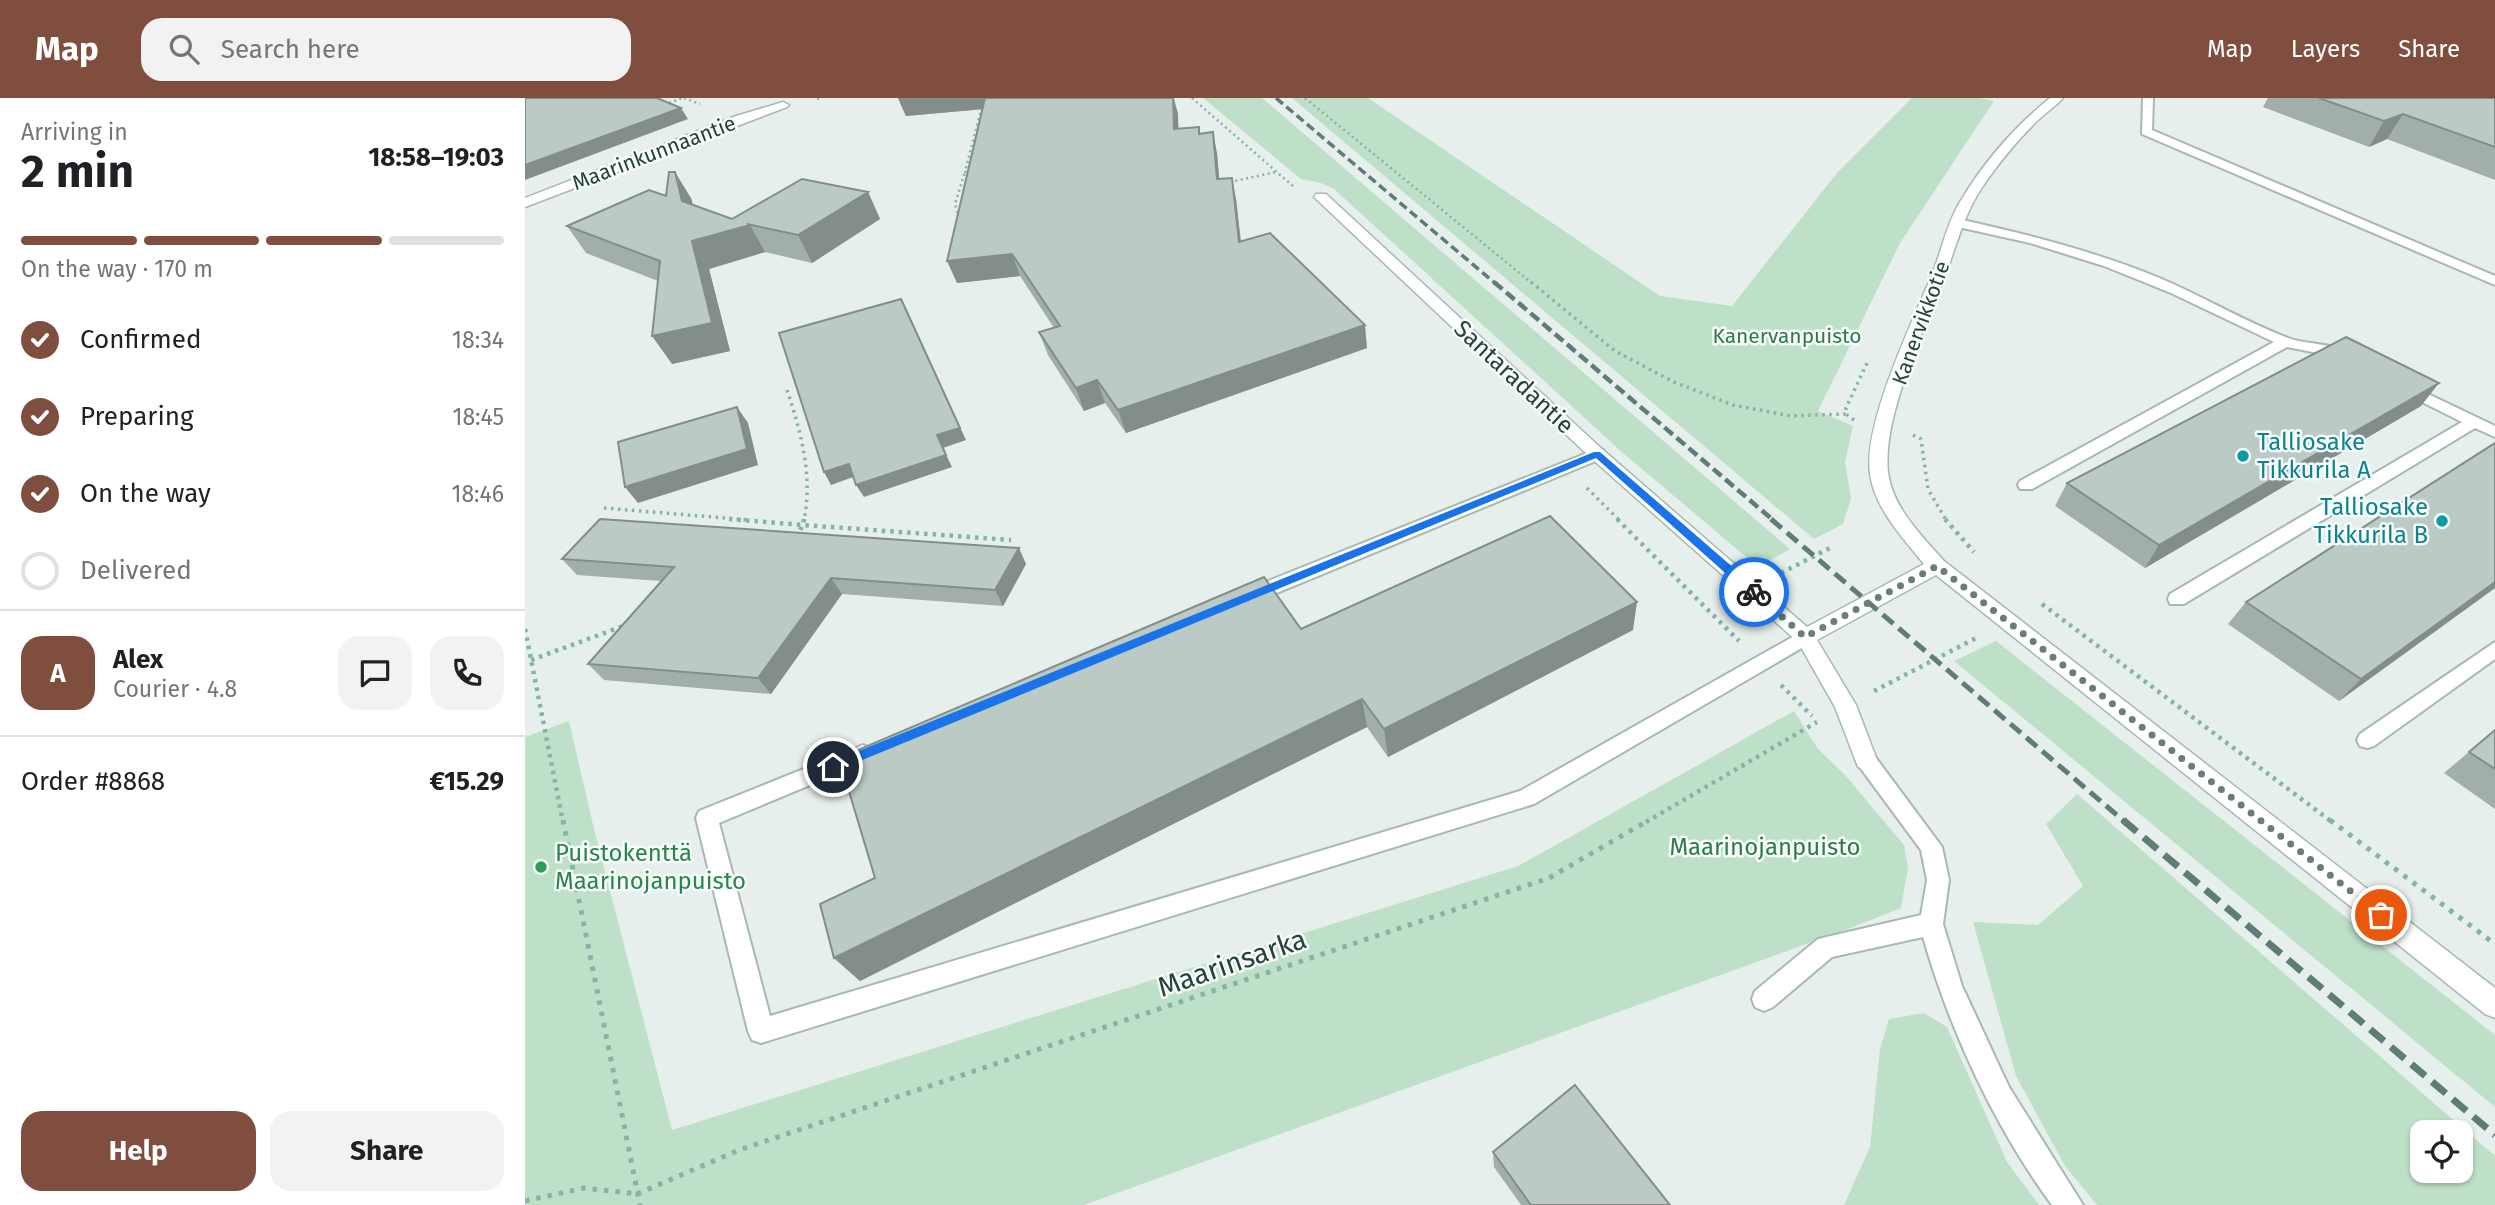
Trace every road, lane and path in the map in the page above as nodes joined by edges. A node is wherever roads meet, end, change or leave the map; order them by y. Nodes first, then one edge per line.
1 (682, 98) edge
2 (984, 98) edge
3 (1192, 98) edge
4 (1305, 98) edge
5 (2057, 98) edge
6 (2148, 98) edge
7 (783, 105) dead end
8 (656, 108) edge
9 (992, 111) edge
10 (981, 112) junction
11 (978, 171) edge
12 (965, 172) junction
13 (1277, 172) junction
14 (1228, 183) edge
15 (1293, 186) dead end
16 (1321, 197) dead end
17 (525, 203) edge
18 (1958, 223) junction
19 (959, 225) edge
20 (2495, 281) edge
21 (2285, 342) junction
22 (2356, 363) edge
23 (2391, 381) edge
24 (787, 390) dead end
25 (1846, 414) dead end
26 (2473, 422) junction
27 (2495, 432) edge
28 (1597, 454) junction
29 (2026, 485) dead end
30 (604, 508) dead end
31 (803, 525) junction
32 (1011, 540) dead end
33 (791, 544) edge
34 (1937, 566) junction
35 (2178, 599) dead end
36 (1232, 603) edge
37 (1708, 609) dead end
38 (2006, 621) junction
39 (631, 624) edge
40 (525, 629) edge
41 (1805, 637) junction
42 (2495, 649) edge
43 (531, 660) junction
44 (1760, 663) junction
45 (1845, 705) junction
46 (1817, 722) junction
47 (2367, 740) dead end
48 (886, 745) edge
49 (1866, 760) joint
50 (1931, 924) junction
51 (2495, 944) edge
52 (1764, 999) dead end
53 (2495, 1004) edge
54 (637, 1195) junction
55 (525, 1200) edge
56 (640, 1205) edge
57 (2069, 1205) edge

1 - 8 path
2 - 10 path
3 - 13 path
4 - 25 path
5 - 18 street, Kanervikkotie
6 - 20 lane
7 - 17 street, Maarinkunnaantie
9 - 10 path
10 - 12 path
11 - 12 path
12 - 19 path
13 - 14 path
13 - 15 path
16 - 28 street, Santaradantie
18 - 21 lane
18 - 34 street, Kanervikkotie
21 - 22 lane
21 - 29 lane
23 - 26 lane
24 - 31 path
26 - 27 lane
26 - 35 lane
28 - 36 lane
28 - 41 street, Santaradantie
30 - 31 path
31 - 32 path
31 - 33 path
34 - 38 street
34 - 41 street
37 - 44 path
38 - 45 path, Maarinsarka
38 - 51 path, Maarinsarka
38 - 53 street
39 - 43 path
40 - 43 path
41 - 44 lane
41 - 45 street, Santaradantie
42 - 47 lane
43 - 54 path
44 - 46 path
44 - 48 lane
45 - 46 path, Maarinsarka
45 - 49 street, Santaradantie
46 - 54 path, Maarinsarka
49 - 50 lane
50 - 52 lane
50 - 57 lane
54 - 55 path
54 - 56 path

